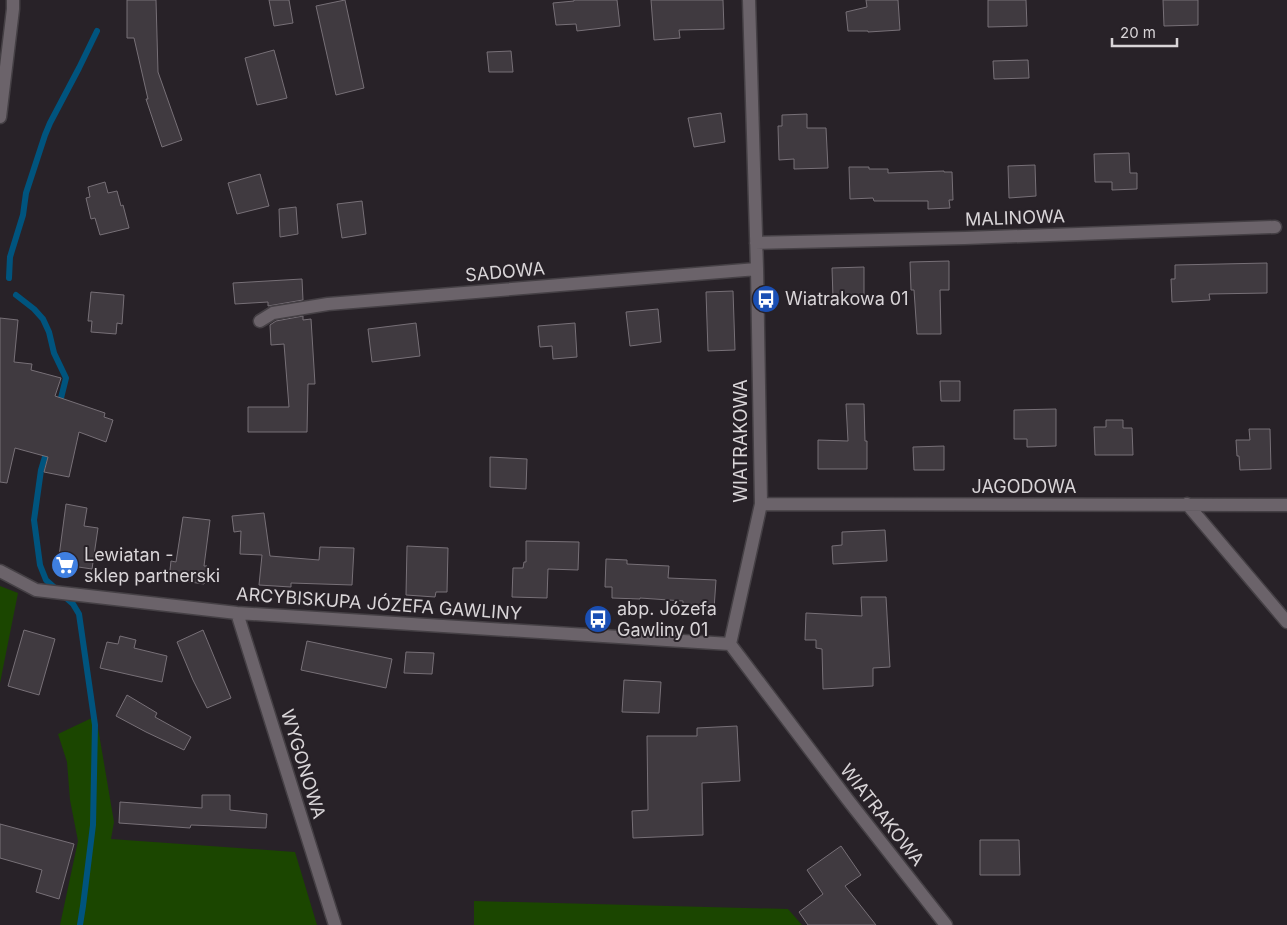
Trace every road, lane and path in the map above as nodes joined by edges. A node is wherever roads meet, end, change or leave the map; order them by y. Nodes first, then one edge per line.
1 (13, 0) edge
2 (749, 0) edge
3 (0, 117) edge
4 (1275, 227) dead end
5 (756, 243) junction
6 (757, 269) junction
7 (260, 321) dead end
8 (761, 504) junction
9 (1187, 504) junction
10 (1287, 504) edge
11 (0, 571) edge
12 (237, 612) junction
13 (1287, 622) edge
14 (730, 644) junction
15 (335, 925) edge
16 (946, 925) edge

1 - 3 street
2 - 5 street, WIATRAKOWA
4 - 5 street, MALINOWA
5 - 6 street, WIATRAKOWA
6 - 7 street, SADOWA
6 - 8 street, WIATRAKOWA
8 - 9 street, JAGODOWA
8 - 14 street, WIATRAKOWA
9 - 10 street, JAGODOWA
9 - 13 street
11 - 12 street, ARCYBISKUPA JÓZEFA GAWLINY
12 - 14 street, ARCYBISKUPA JÓZEFA GAWLINY
12 - 15 street, WYGONOWA
14 - 16 street, WIATRAKOWA

